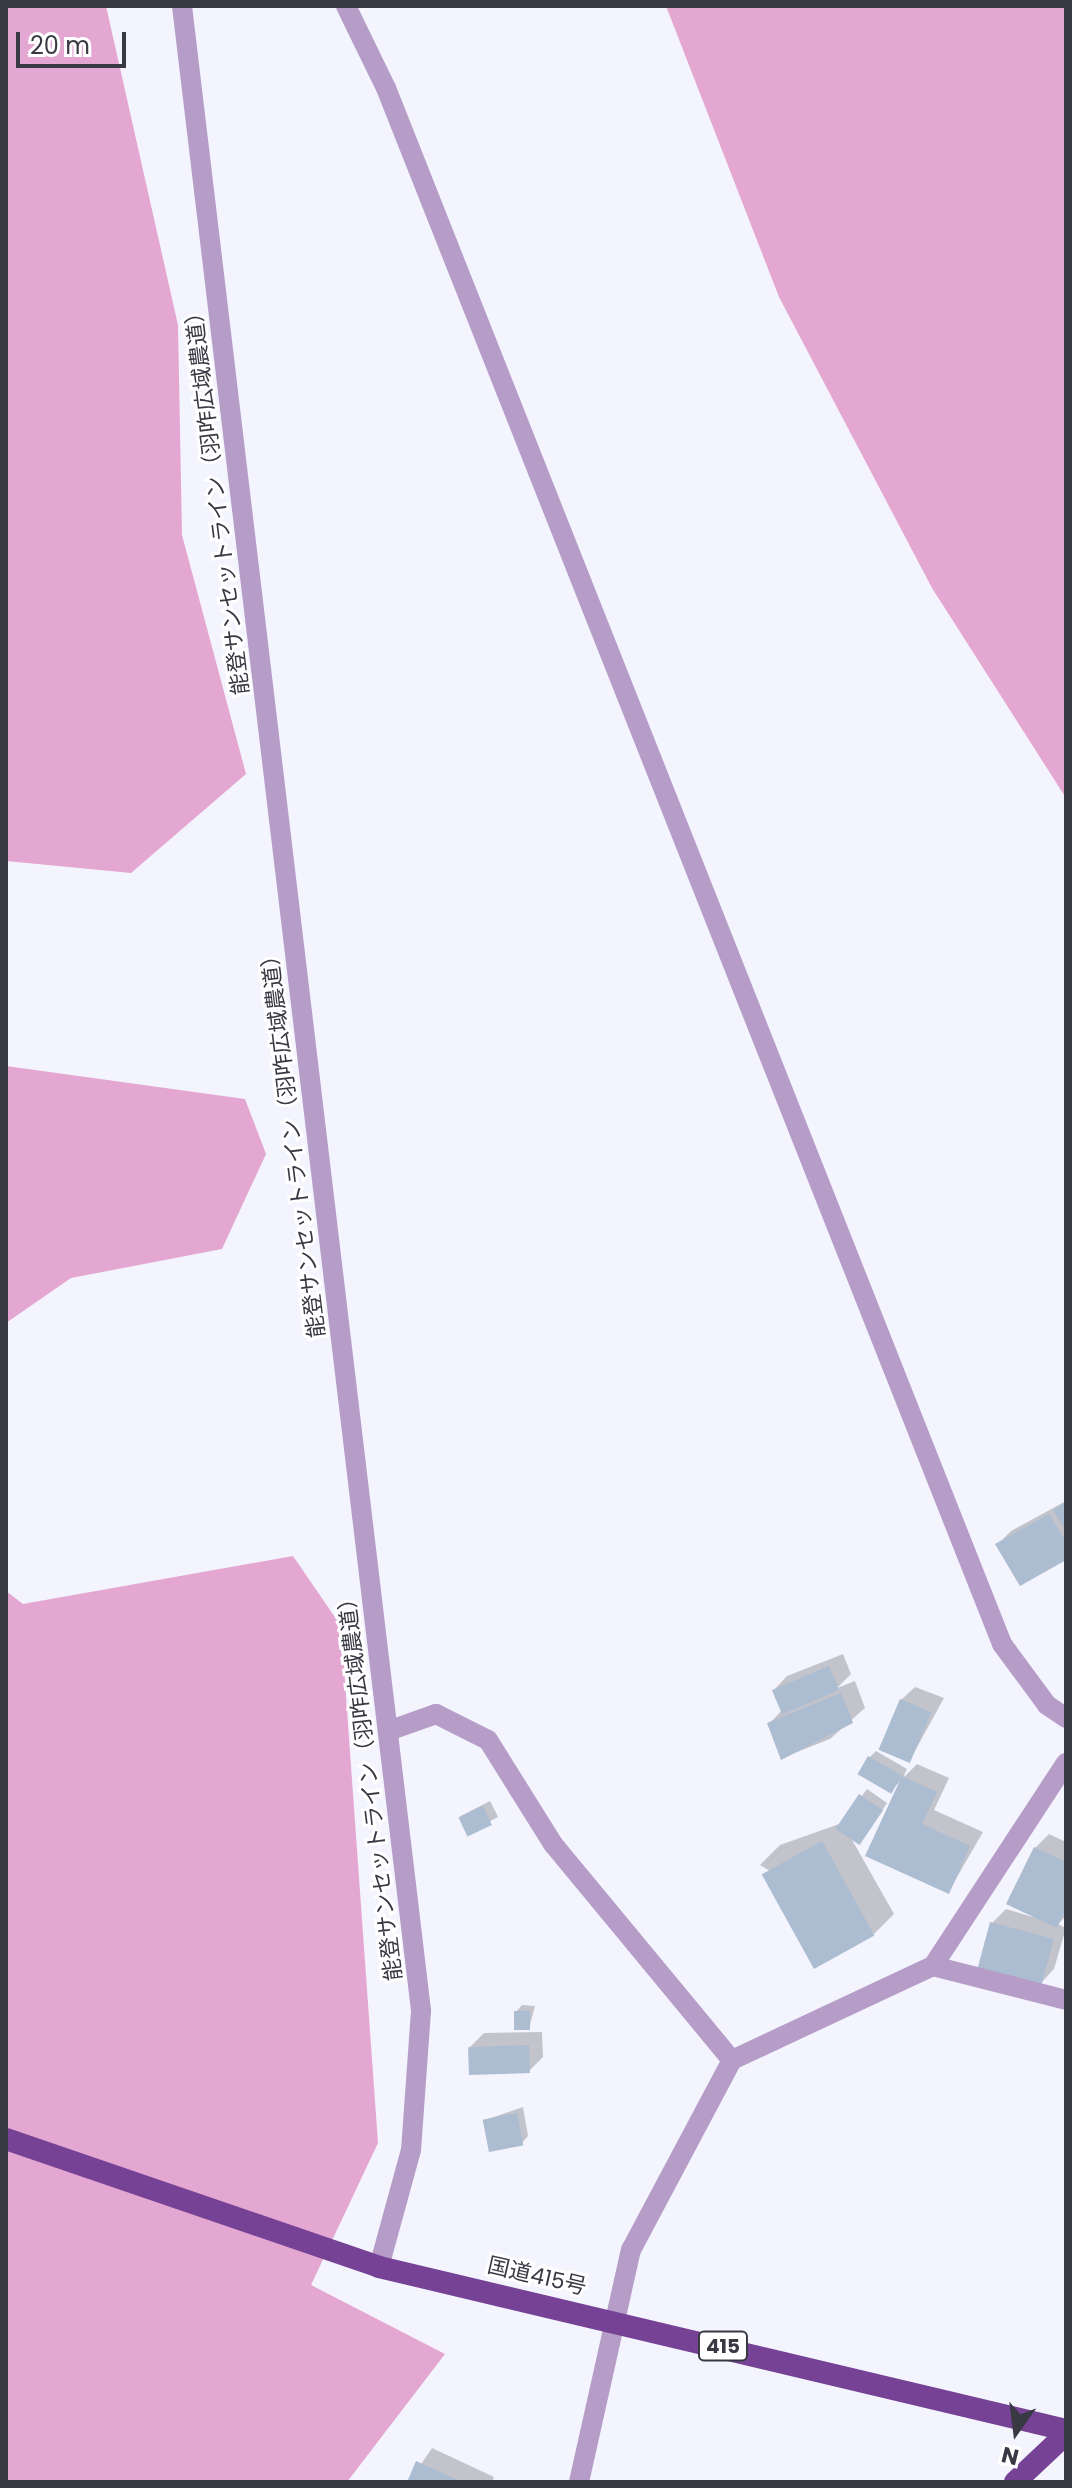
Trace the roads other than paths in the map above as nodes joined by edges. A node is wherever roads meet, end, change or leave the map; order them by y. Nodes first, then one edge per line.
1 (182, 6) edge
2 (346, 6) edge
3 (1066, 1718) edge
4 (388, 1731) junction
5 (1066, 1763) edge
6 (933, 1966) junction
7 (1066, 2000) edge
8 (732, 2060) junction
9 (6, 2139) edge
10 (379, 2267) junction
11 (616, 2320) junction
12 (1066, 2432) edge
13 (579, 2482) edge
14 (1015, 2482) edge

1 - 4 street, 能登サンセットライン（羽咋広域農道）
2 - 3 street
4 - 8 street
4 - 10 street, 能登サンセットライン（羽咋広域農道）
5 - 6 street
6 - 7 street
6 - 8 street
8 - 11 street
9 - 10 highway, 国道415号 / 415
10 - 11 highway, 国道415号 / 415
11 - 12 highway, 国道415号 / 415
11 - 13 street
12 - 14 highway

